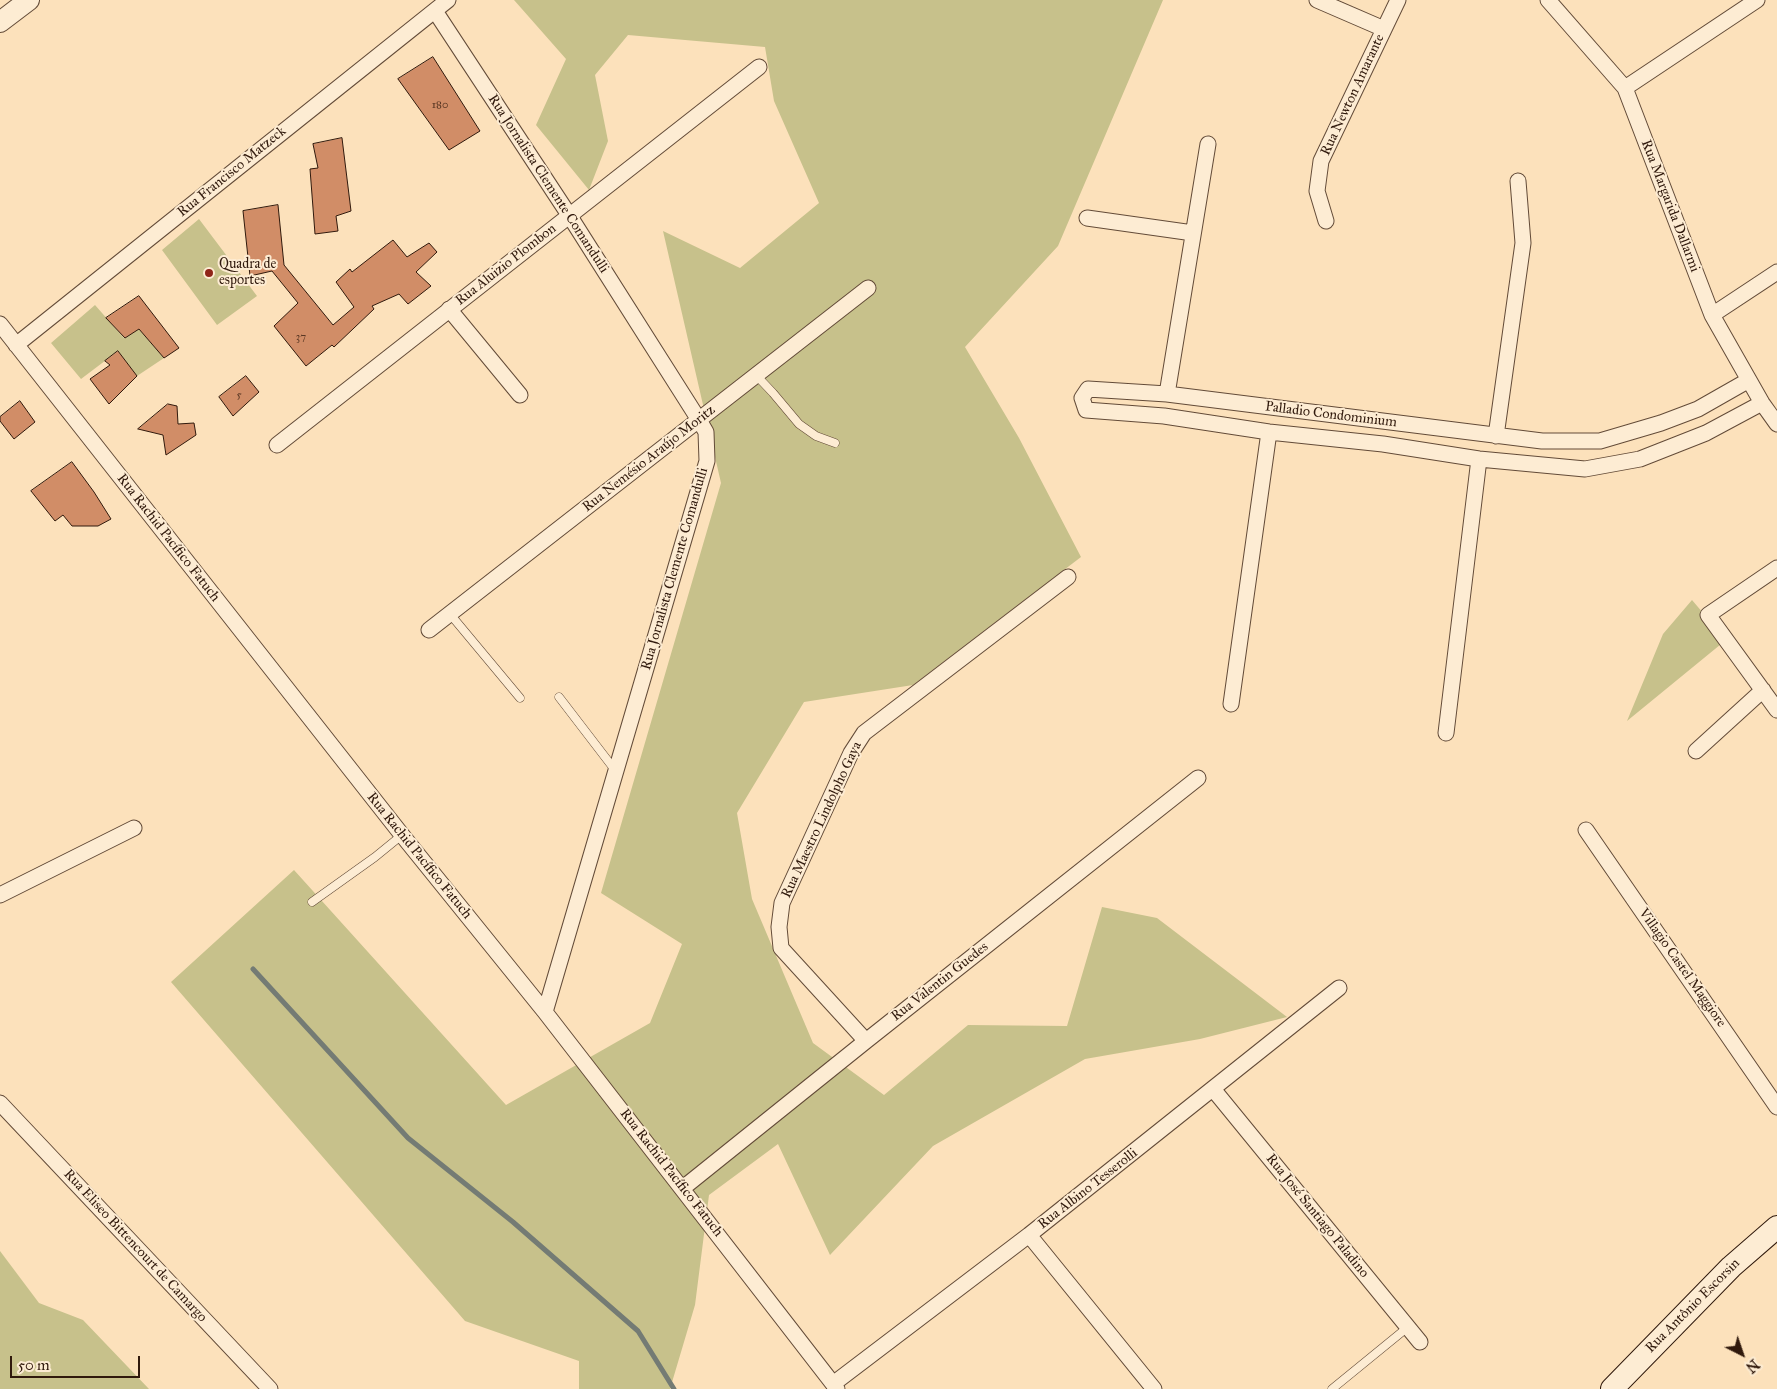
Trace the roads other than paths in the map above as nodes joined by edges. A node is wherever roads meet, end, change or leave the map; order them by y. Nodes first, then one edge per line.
1 (29, 0) edge
2 (448, 0) edge
3 (1317, 0) edge
4 (1398, 0) edge
5 (1548, 0) edge
6 (1757, 0) edge
7 (435, 11) junction
8 (0, 22) edge
9 (1384, 29) junction
10 (758, 67) dead end
11 (1625, 88) junction
12 (1208, 144) dead end
13 (1518, 181) dead end
14 (569, 215) junction
15 (1087, 218) dead end
16 (1326, 221) dead end
17 (1193, 233) junction
18 (1777, 272) edge
19 (868, 288) dead end
20 (450, 309) junction
21 (1712, 315) junction
22 (0, 324) edge
23 (16, 345) junction
24 (756, 376) junction
25 (1749, 380) junction
26 (1167, 394) junction
27 (520, 395) dead end
28 (1762, 403) junction
29 (699, 420) junction
30 (1386, 422) junction
31 (1661, 423) junction
32 (1777, 424) edge
33 (1268, 432) junction
34 (1496, 436) junction
35 (836, 443) dead end
36 (1384, 444) junction
37 (278, 445) dead end
38 (1670, 447) junction
39 (1479, 459) junction
40 (1777, 568) edge
41 (1068, 577) dead end
42 (450, 614) junction
43 (429, 630) dead end
44 (1763, 690) junction
45 (559, 697) dead end
46 (520, 698) dead end
47 (1231, 704) dead end
48 (1777, 710) edge
49 (1446, 733) dead end
50 (1696, 751) dead end
51 (616, 770) junction
52 (1198, 778) dead end
53 (134, 828) dead end
54 (1586, 830) dead end
55 (402, 835) junction
56 (0, 895) edge
57 (312, 902) dead end
58 (1339, 988) dead end
59 (546, 1012) junction
60 (866, 1041) junction
61 (1213, 1089) junction
62 (0, 1103) edge
63 (1777, 1107) edge
64 (682, 1188) junction
65 (1777, 1227) edge
66 (1029, 1235) junction
67 (1408, 1327) junction
68 (1420, 1342) dead end
69 (835, 1387) edge
70 (270, 1389) edge
71 (1154, 1389) edge
72 (1332, 1389) edge
73 (1612, 1389) edge

1 - 8 street
2 - 7 street, Rua Francisco Matzeck
3 - 9 street
4 - 9 street, Rua Newton Amarante
5 - 11 street, Rua Margarida Dallarmi
6 - 11 street
7 - 14 street, Rua Jornalista Clemente Comandulli
7 - 23 street, Rua Francisco Matzeck
9 - 16 street, Rua Newton Amarante
10 - 14 street, Rua Aluizio Plombon
11 - 21 street, Rua Margarida Dallarmi
12 - 17 street
13 - 34 street
14 - 20 street, Rua Aluizio Plombon
14 - 29 street, Rua Jornalista Clemente Comandulli
15 - 17 street
17 - 26 street
18 - 21 street
19 - 24 street, Rua Nemésio Araújo Moritz
20 - 27 street
20 - 37 street, Rua Aluizio Plombon
21 - 25 street, Rua Margarida Dallarmi
22 - 23 street, Rua Rachid Pacífico Fatuch
23 - 55 street, Rua Rachid Pacífico Fatuch
24 - 29 street, Rua Nemésio Araújo Moritz
24 - 35 lane
25 - 28 street, Rua Margarida Dallarmi
25 - 31 street, Palladio Condominium
26 - 30 street, Palladio Condominium
26 - 33 street, Palladio Condominium
28 - 32 street, Rua Margarida Dallarmi
28 - 38 street, Palladio Condominium
29 - 42 street, Rua Nemésio Araújo Moritz
29 - 51 street, Rua Jornalista Clemente Comandulli
30 - 34 street, Palladio Condominium
30 - 36 street
31 - 34 street, Palladio Condominium
31 - 38 street
33 - 36 street, Palladio Condominium
33 - 47 street, Palladio Condominium
36 - 39 street, Palladio Condominium
38 - 39 street, Palladio Condominium
39 - 49 street
40 - 44 street
41 - 60 street, Rua Maestro Lindolpho Gaya
42 - 43 street, Rua Nemésio Araújo Moritz
42 - 46 lane
44 - 48 street
44 - 50 street
45 - 51 lane
51 - 59 street, Rua Jornalista Clemente Comandulli
52 - 60 street, Rua Valentin Guedes
53 - 56 street
54 - 63 street, Villagio Castel Maggiore
55 - 57 lane
55 - 59 street, Rua Rachid Pacífico Fatuch
58 - 61 street, Rua Albino Tesserolli
59 - 64 street, Rua Rachid Pacífico Fatuch
60 - 64 street, Rua Valentin Guedes
61 - 66 street, Rua Albino Tesserolli
61 - 67 street, Rua José Santiago Paladino
62 - 70 street, Rua Eliseo Bittencourt de Camargo
64 - 69 street, Rua Rachid Pacífico Fatuch
65 - 73 main road, Rua Antônio Escorsin
66 - 69 street, Rua Albino Tesserolli
66 - 71 street
67 - 68 street, Rua José Santiago Paladino
67 - 72 lane

